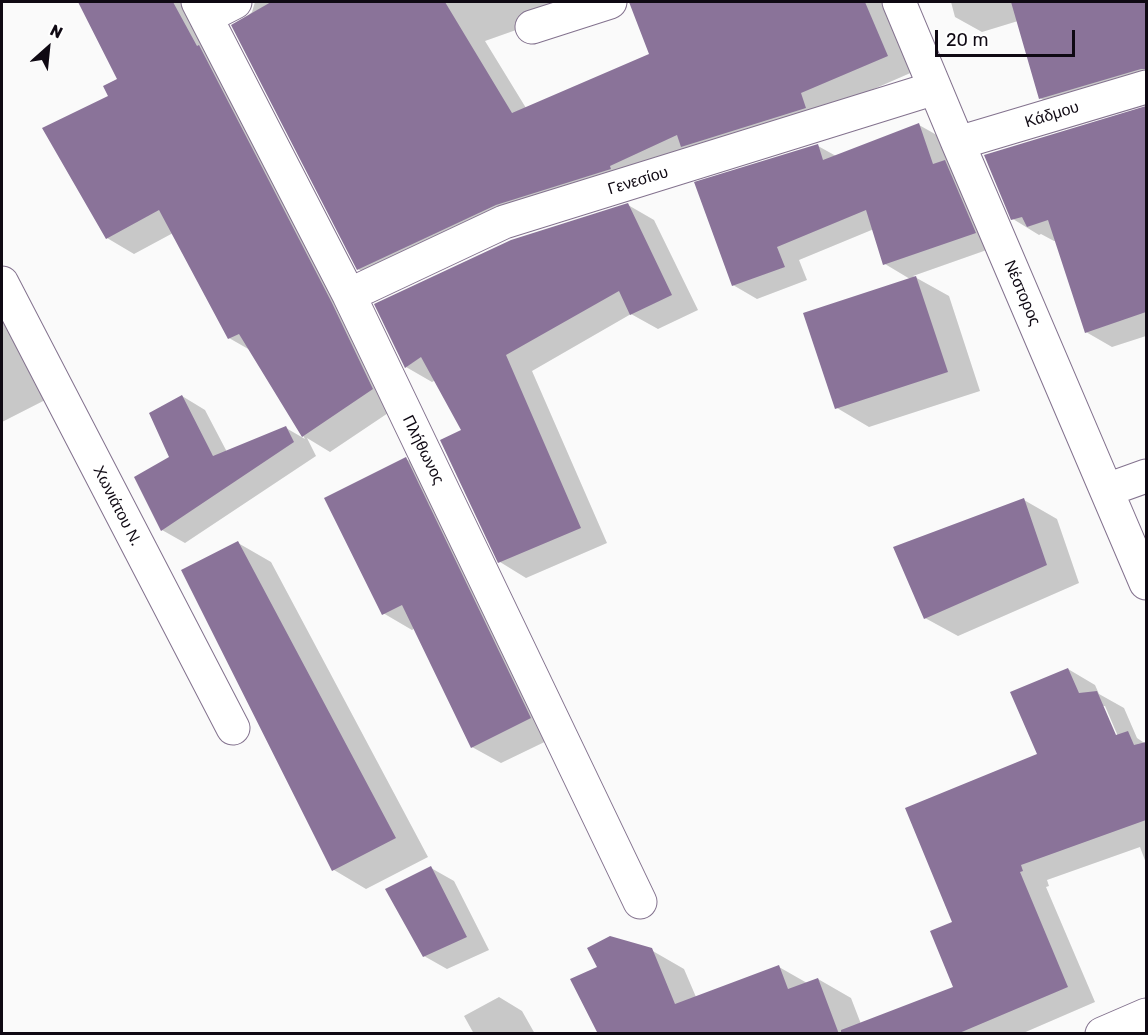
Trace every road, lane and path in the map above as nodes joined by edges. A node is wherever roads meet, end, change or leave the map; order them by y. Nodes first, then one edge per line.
1 (235, 2) edge
2 (610, 2) edge
3 (899, 2) edge
4 (202, 9) edge
5 (532, 27) dead end
6 (1146, 87) edge
7 (935, 88) junction
8 (958, 143) junction
9 (2, 284) edge
10 (349, 295) junction
11 (1146, 476) edge
12 (1107, 490) junction
13 (1146, 583) edge
14 (233, 728) dead end
15 (640, 902) dead end
16 (1146, 1015) edge
17 (1102, 1034) edge

1 - 4 street
2 - 5 street
3 - 7 street, Νέστορος
4 - 10 street, Πλήθωνος
6 - 8 street, Κάδμου
7 - 8 street, Νέστορος
7 - 10 street, Γενεσίου
8 - 12 street, Νέστορος
9 - 14 street, Χωνιάτου Ν.
10 - 15 street, Πλήθωνος
11 - 12 street
12 - 13 street, Νέστορος
16 - 17 street

